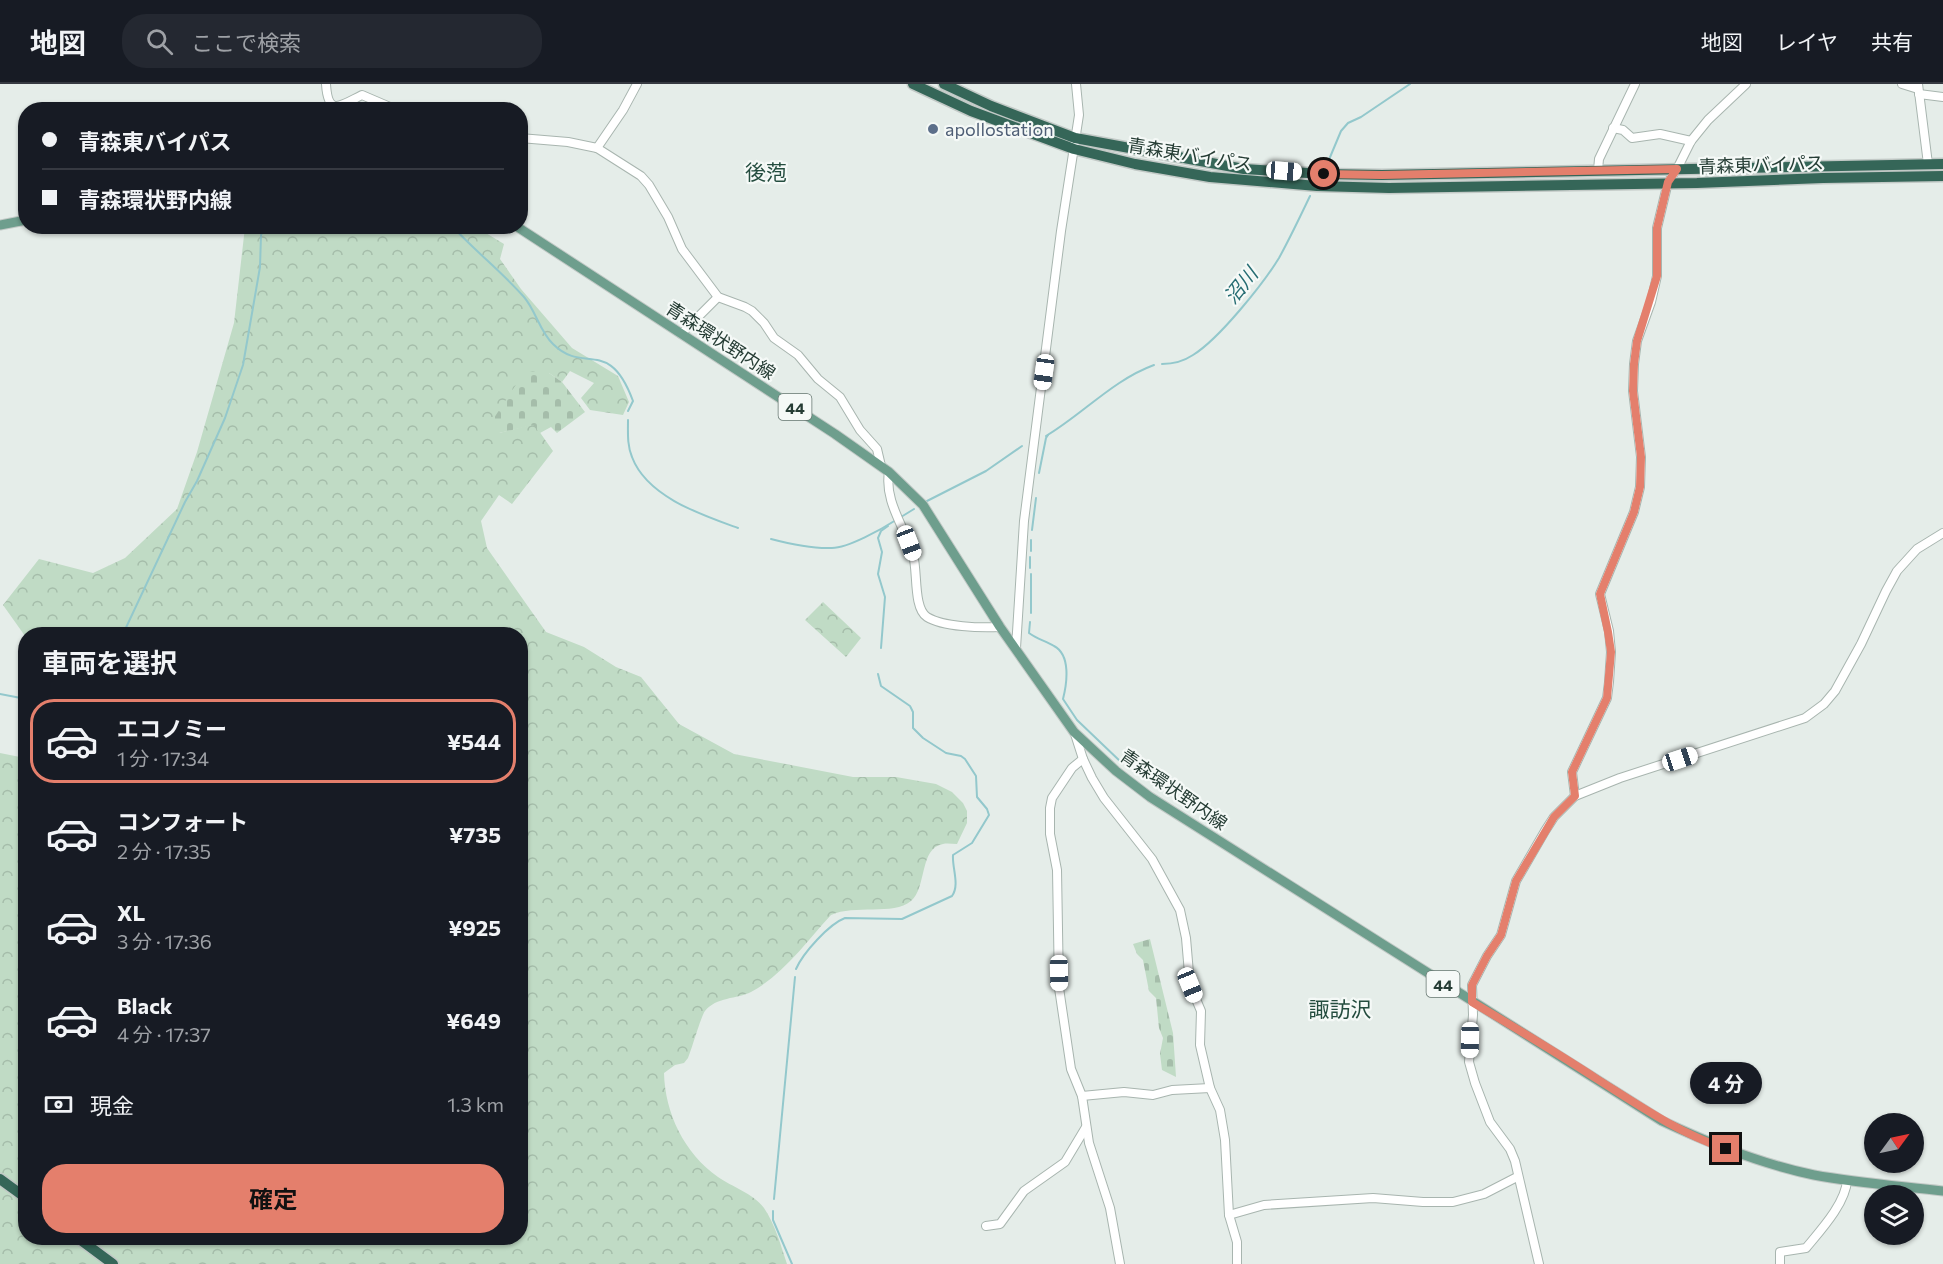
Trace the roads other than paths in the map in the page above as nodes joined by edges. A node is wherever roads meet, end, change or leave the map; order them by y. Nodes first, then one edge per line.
1 (326, 84) edge
2 (637, 84) edge
3 (913, 84) edge
4 (944, 84) edge
5 (1076, 84) edge
6 (1635, 84) edge
7 (1746, 84) edge
8 (1902, 84) edge
9 (1918, 89) edge
10 (1943, 97) edge
11 (328, 102) edge
12 (347, 102) edge
13 (378, 102) edge
14 (1613, 128) junction
15 (1075, 138) junction
16 (528, 139) edge
17 (1690, 141) junction
18 (597, 148) junction
19 (1074, 149) junction
20 (1928, 164) junction
21 (1943, 164) edge
22 (1677, 169) junction
23 (1598, 170) junction
24 (1943, 176) edge
25 (1668, 182) junction
26 (18, 222) edge
27 (0, 225) edge
28 (528, 234) edge
29 (718, 297) junction
30 (681, 334) junction
31 (885, 469) junction
32 (1943, 533) edge
33 (1000, 627) junction
34 (1016, 648) junction
35 (1074, 732) junction
36 (1083, 759) junction
37 (1575, 796) junction
38 (1472, 1002) junction
39 (1210, 1088) junction
40 (1082, 1096) junction
41 (1086, 1127) junction
42 (1517, 1177) junction
43 (0, 1179) edge
44 (1847, 1180) junction
45 (1943, 1191) edge
46 (18, 1192) edge
47 (1229, 1215) junction
48 (986, 1226) dead end
49 (87, 1245) edge
50 (113, 1264) edge
51 (1120, 1264) edge
52 (1237, 1264) edge
53 (1539, 1264) edge
54 (1780, 1264) edge

1 - 11 street
2 - 18 street
3 - 19 highway, 青森東バイパス
4 - 15 highway, 青森東バイパス
5 - 15 street
6 - 14 street
7 - 17 street
8 - 9 street
9 - 10 street
9 - 20 street
12 - 13 street
14 - 17 street
14 - 23 street
15 - 19 street
15 - 23 highway, 青森東バイパス
16 - 18 street
17 - 22 street
18 - 29 street
19 - 25 highway, 青森東バイパス
19 - 34 street
20 - 21 highway, 青森東バイパス
20 - 22 highway, 青森東バイパス
22 - 23 highway, 青森東バイパス
22 - 25 street
24 - 25 highway, 青森東バイパス
25 - 37 street
26 - 27 main road
28 - 30 main road, 青森環状野内線 / 44
29 - 30 street
29 - 31 street
30 - 31 main road, 青森環状野内線 / 44
31 - 33 main road, 青森環状野内線 / 44
31 - 33 street
32 - 37 street
33 - 34 main road, 青森環状野内線 / 44
34 - 35 main road, 青森環状野内線 / 44
35 - 36 street
35 - 38 main road, 青森環状野内線 / 44
36 - 39 street
36 - 40 street
37 - 38 street
38 - 42 street
38 - 44 main road, 青森環状野内線 / 44
39 - 40 street
39 - 47 street
40 - 41 street
41 - 48 street
41 - 51 street
42 - 47 street
42 - 53 street
43 - 46 highway
44 - 45 main road, 青森環状野内線 / 44
44 - 54 street
47 - 52 street
49 - 50 highway

